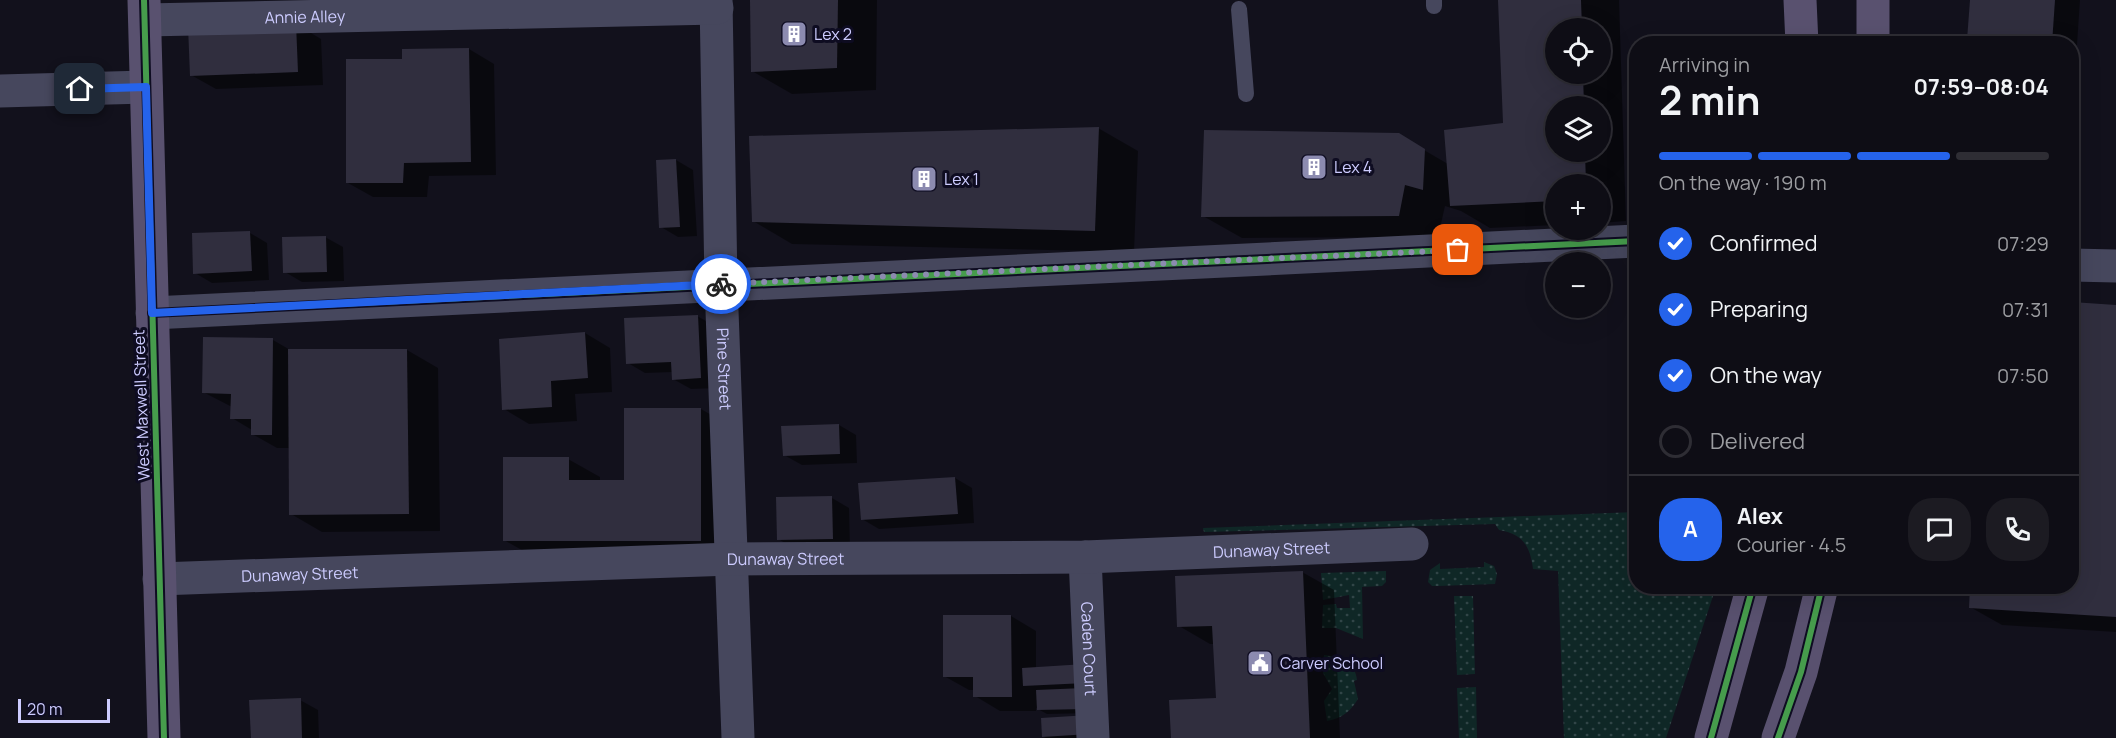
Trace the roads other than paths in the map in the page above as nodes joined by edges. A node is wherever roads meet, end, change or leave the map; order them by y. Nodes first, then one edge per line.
1 (1800, 0) edge
2 (1873, 0) edge
3 (717, 4) edge
4 (335, 8) edge
5 (220, 9) edge
6 (1239, 9) dead end
7 (145, 10) edge
8 (1802, 36) edge
9 (1873, 36) edge
10 (146, 87) junction
11 (0, 91) edge
12 (1246, 94) dead end
13 (1629, 241) edge
14 (2079, 265) edge
15 (2116, 266) edge
16 (721, 284) junction
17 (152, 313) junction
18 (1412, 544) dead end
19 (1084, 557) junction
20 (732, 559) junction
21 (159, 579) junction
22 (1751, 594) edge
23 (1820, 594) edge
24 (164, 738) edge
25 (738, 738) edge
26 (1093, 738) edge
27 (1711, 738) edge
28 (1778, 738) edge

1 - 8 main road
2 - 9 main road
3 - 4 street, Annie Alley
3 - 16 street, Pine Street
4 - 5 street, Annie Alley
5 - 7 street, Annie Alley
6 - 12 lane
7 - 10 main road, West Maxwell Street
10 - 11 street
10 - 17 main road, West Maxwell Street
13 - 16 street
14 - 15 street
16 - 17 street
16 - 20 street, Pine Street
17 - 21 main road, West Maxwell Street
18 - 19 street, Dunaway Street
19 - 20 street, Dunaway Street
19 - 26 street, Caden Court
20 - 21 street, Dunaway Street
20 - 25 street, Pine Street
21 - 24 main road, West Maxwell Street
22 - 27 main road
23 - 28 main road

